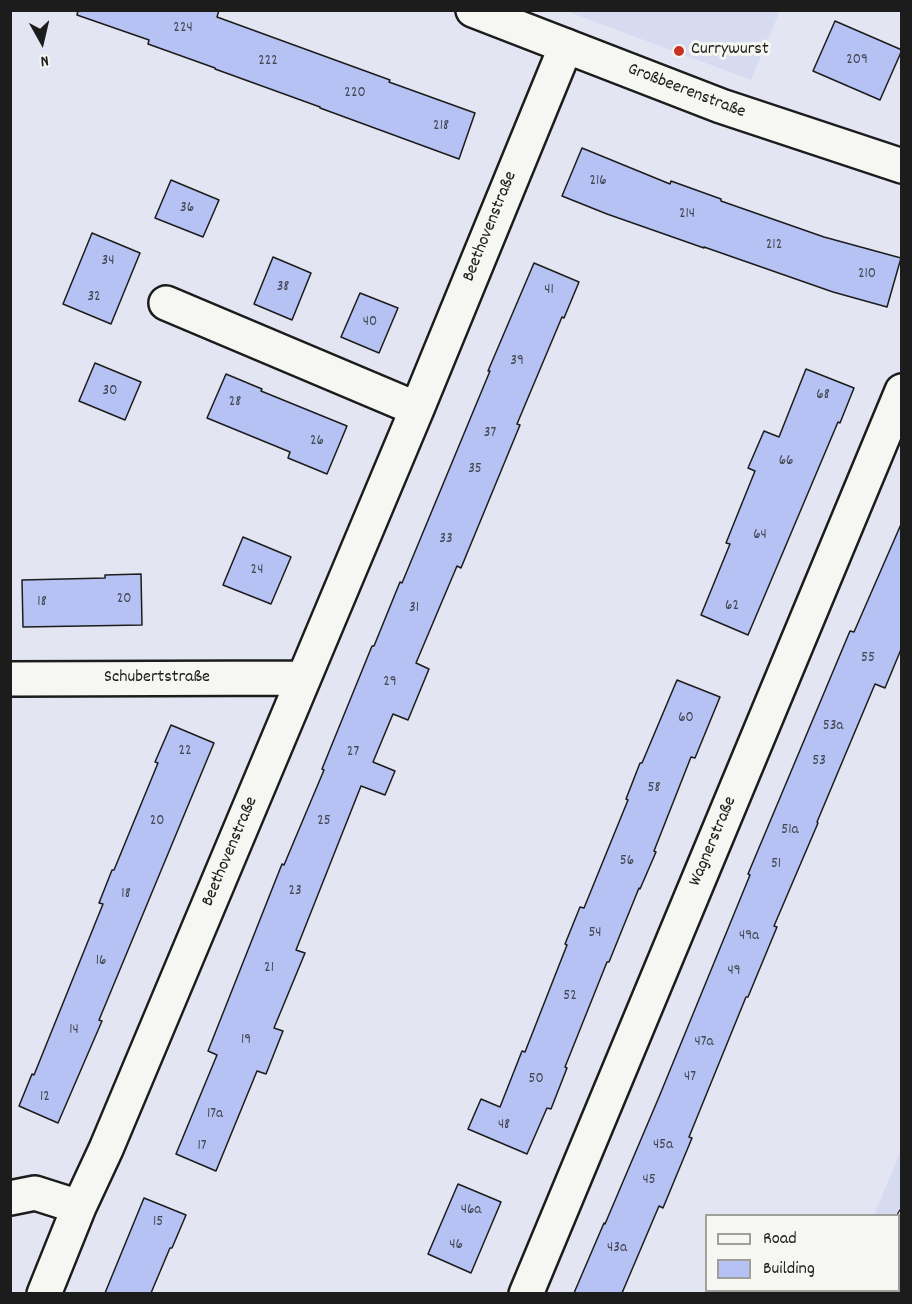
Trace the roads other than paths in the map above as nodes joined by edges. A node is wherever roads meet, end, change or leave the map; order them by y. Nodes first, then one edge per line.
1 (473, 10) edge
2 (566, 46) junction
3 (902, 166) edge
4 (166, 303) dead end
5 (902, 391) edge
6 (417, 409) junction
7 (304, 678) junction
8 (10, 679) edge
9 (10, 1198) edge
10 (79, 1207) junction
11 (44, 1293) edge
12 (526, 1293) edge

1 - 2 street, Großbeerenstraße
2 - 3 street, Großbeerenstraße
2 - 6 street, Beethovenstraße
4 - 6 street
5 - 12 street, Wagnerstraße
6 - 7 street, Beethovenstraße
7 - 8 street, Schubertstraße
7 - 10 street, Beethovenstraße
9 - 10 street
10 - 11 street, Beethovenstraße

